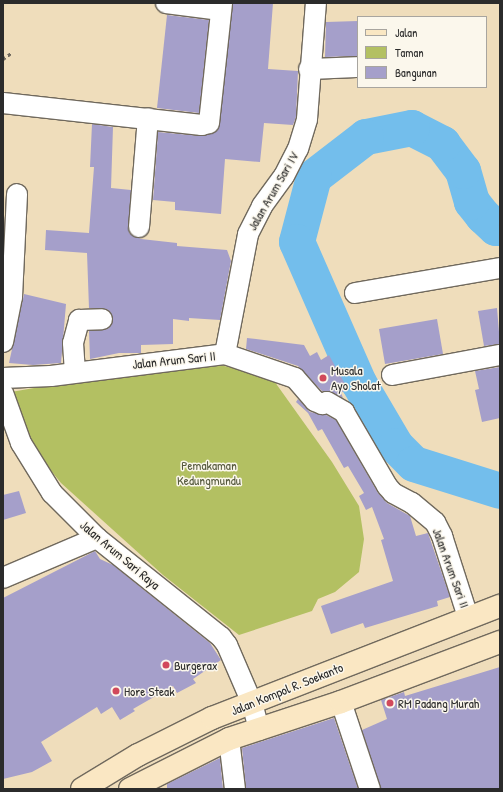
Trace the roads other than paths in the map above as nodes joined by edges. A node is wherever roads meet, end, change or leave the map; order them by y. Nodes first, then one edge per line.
1 (166, 3) edge
2 (316, 3) edge
3 (222, 7) edge
4 (357, 67) edge
5 (309, 68) junction
6 (3, 103) edge
7 (148, 118) junction
8 (17, 194) dead end
9 (139, 227) dead end
10 (500, 268) edge
11 (355, 293) dead end
12 (102, 319) dead end
13 (3, 342) edge
14 (225, 354) junction
15 (500, 355) edge
16 (75, 372) junction
17 (392, 375) dead end
18 (3, 378) edge
19 (5, 405) edge
20 (97, 538) junction
21 (3, 578) edge
22 (500, 606) edge
23 (468, 617) junction
24 (500, 642) edge
25 (341, 702) junction
26 (252, 703) junction
27 (259, 730) junction
28 (229, 739) junction
29 (82, 789) edge
30 (130, 789) edge
31 (235, 789) edge
32 (370, 789) edge

1 - 3 street
2 - 5 street, Jalan Arum Sari IV
3 - 7 street
4 - 5 street
5 - 14 street, Jalan Arum Sari IV
6 - 7 street
7 - 9 street
8 - 13 street
10 - 11 street
12 - 16 street
14 - 16 street, Jalan Arum Sari II
14 - 23 street, Jalan Arum Sari II
15 - 17 street
16 - 18 street, Jalan Arum Sari II
19 - 20 street, Jalan Arum Sari Raya
20 - 21 street
20 - 26 street, Jalan Arum Sari Raya
22 - 23 main road, Jalan Kompol R. Soekanto
23 - 26 main road, Jalan Kompol R. Soekanto
24 - 25 main road, Jalan Kompol R. Soekanto
25 - 27 main road, Jalan Kompol R. Soekanto
25 - 32 street
26 - 27 street, Jalan Arum Sari Raya
26 - 29 main road, Jalan Kompol R. Soekanto
27 - 28 main road, Jalan Kompol R. Soekanto
28 - 30 main road, Jalan Kompol R. Soekanto
28 - 31 street

